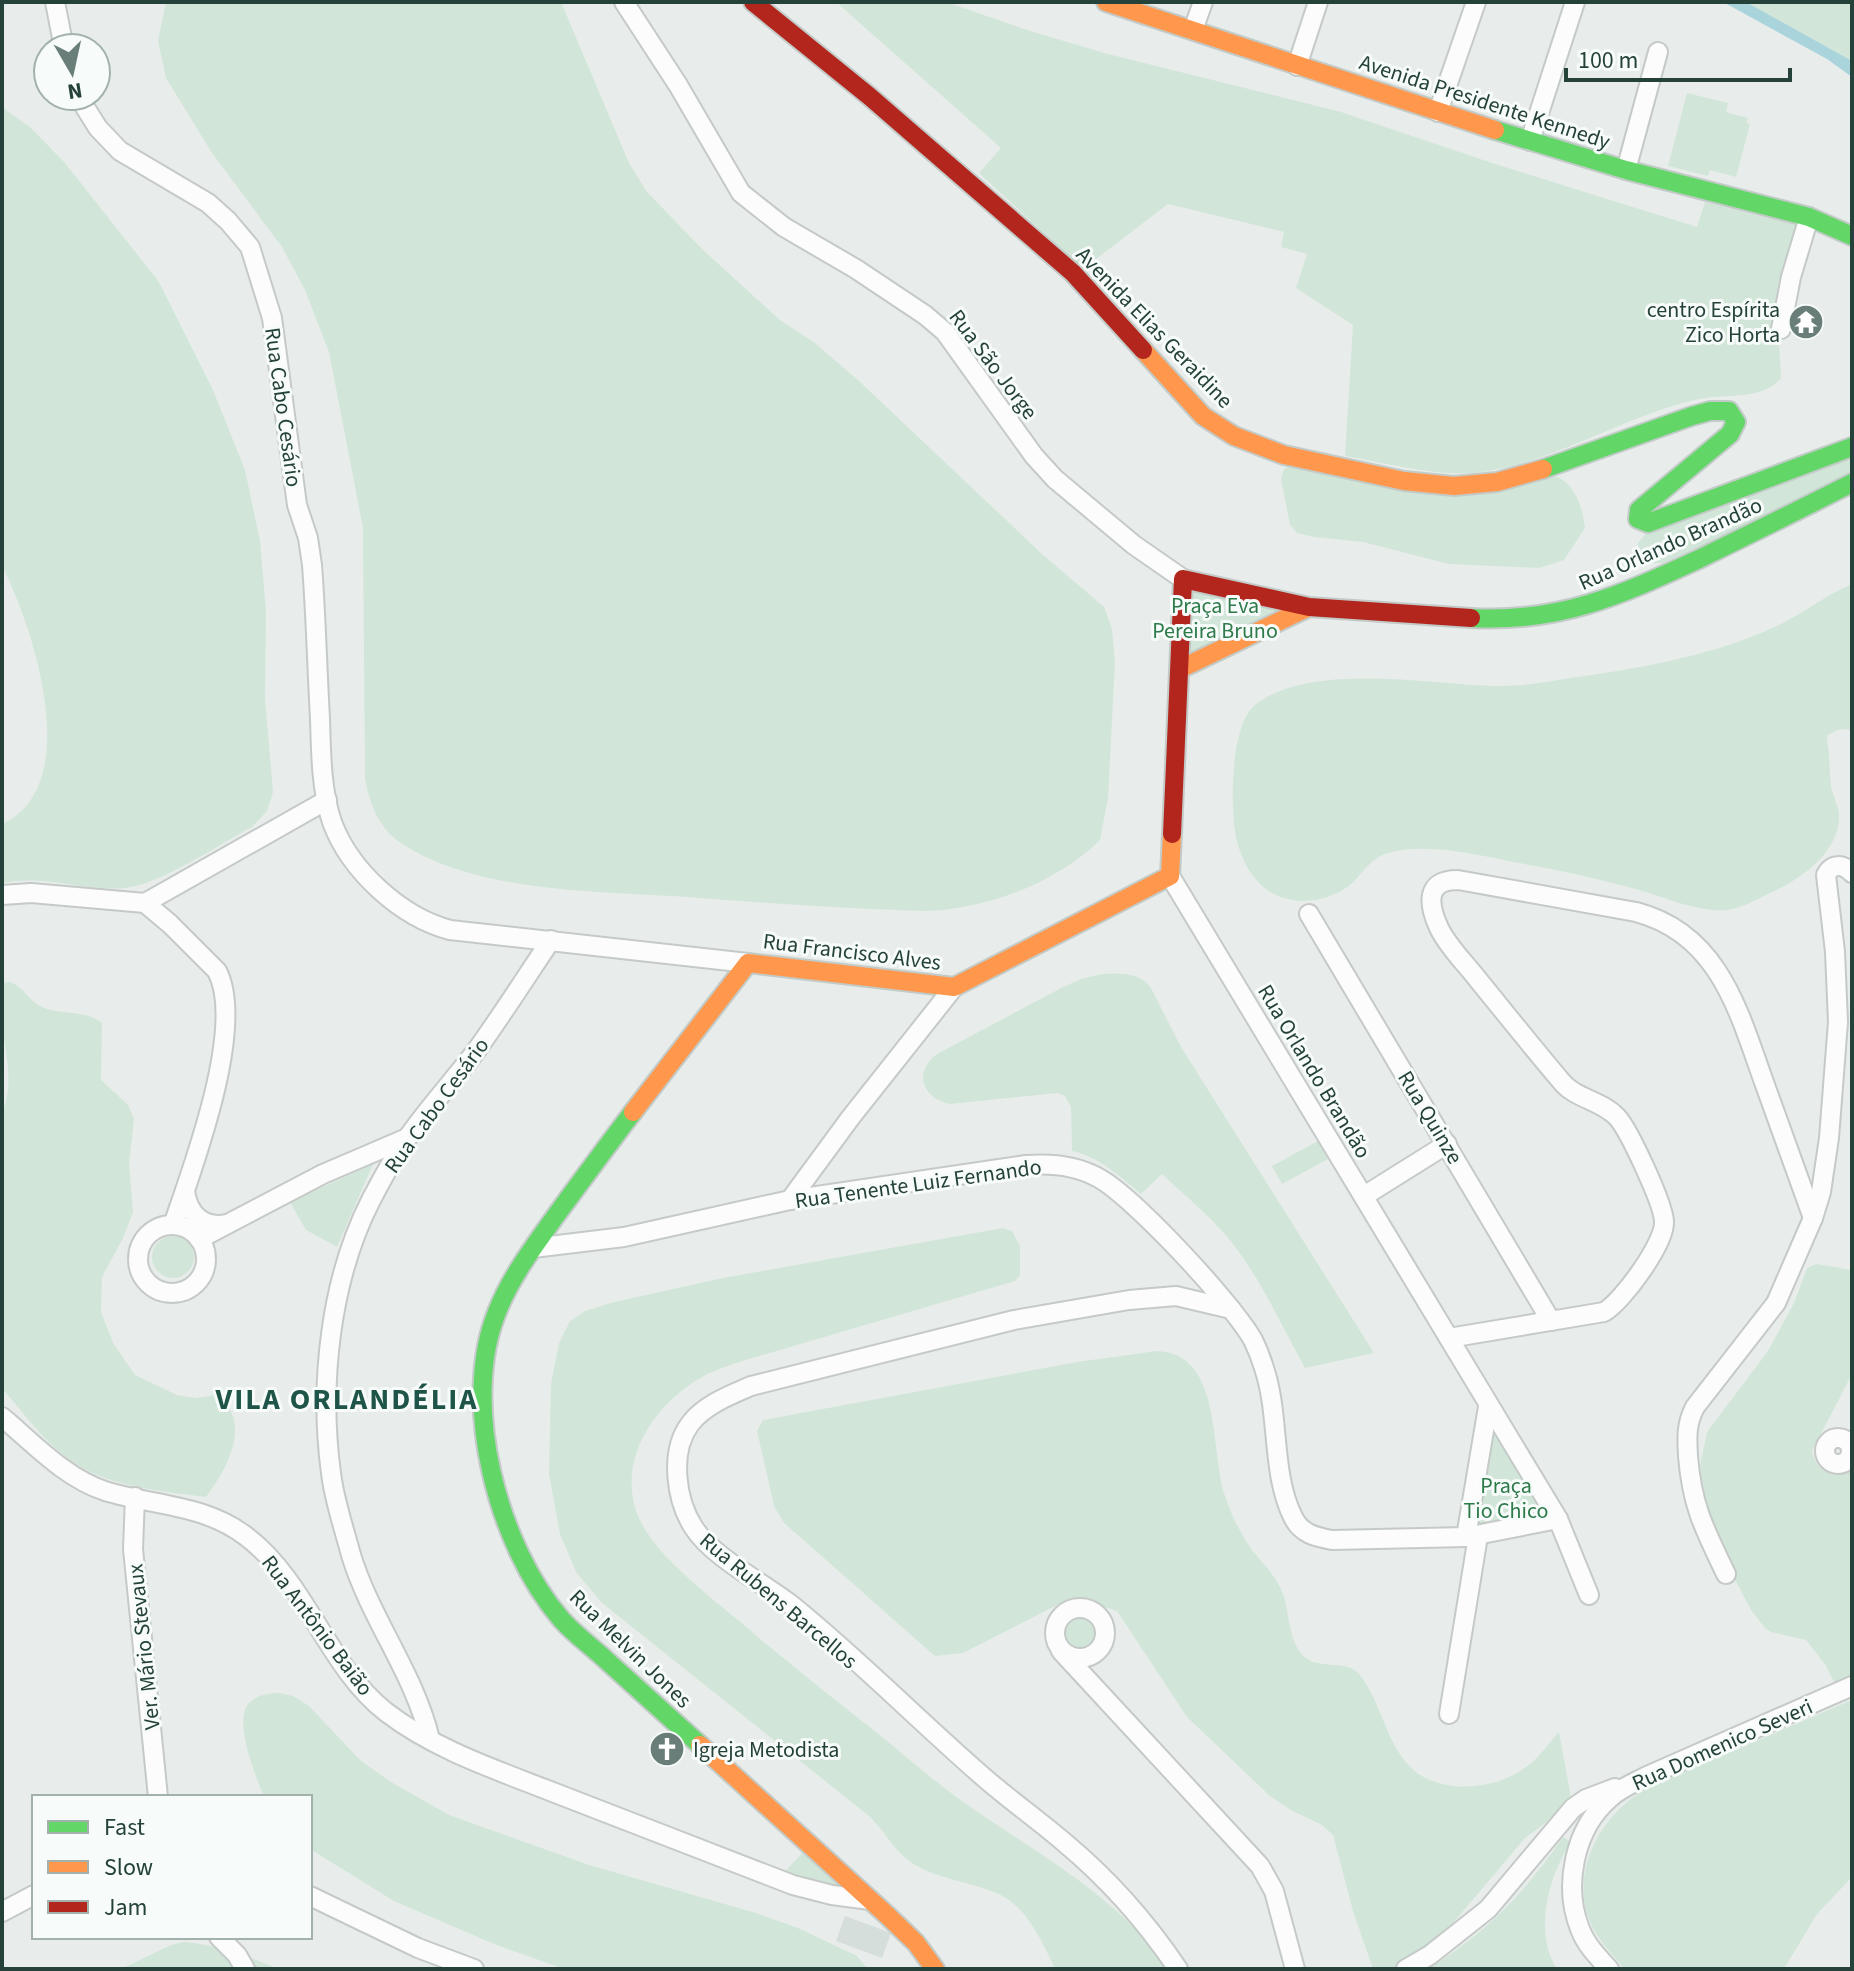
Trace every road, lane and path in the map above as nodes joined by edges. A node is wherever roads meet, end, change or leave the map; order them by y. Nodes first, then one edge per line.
1 (55, 2) edge
2 (624, 2) edge
3 (753, 2) edge
4 (1106, 2) edge
5 (1203, 2) edge
6 (1318, 2) edge
7 (1476, 2) edge
8 (1575, 2) edge
9 (1193, 30) junction
10 (61, 32) edge
11 (1658, 52) dead end
12 (1297, 66) junction
13 (89, 112) edge
14 (1438, 112) junction
15 (1530, 141) junction
16 (1626, 170) junction
17 (1809, 217) junction
18 (1849, 229) edge
19 (1781, 329) dead end
20 (1852, 447) edge
21 (1852, 483) edge
22 (1183, 579) junction
23 (1309, 607) junction
24 (1180, 669) junction
25 (327, 800) junction
26 (1852, 873) edge
27 (1170, 876) junction
28 (2, 895) edge
29 (145, 903) junction
30 (1309, 914) dead end
31 (551, 940) junction
32 (748, 963) junction
33 (954, 987) junction
34 (407, 1138) junction
35 (1447, 1144) junction
36 (185, 1190) junction
37 (1364, 1196) junction
38 (790, 1200) junction
39 (1813, 1218) junction
40 (230, 1223) junction
41 (173, 1225) junction
42 (199, 1239) junction
43 (533, 1248) junction
44 (1231, 1309) junction
45 (1551, 1321) junction
46 (1449, 1338) junction
47 (1488, 1407) junction
48 (2, 1417) edge
49 (135, 1497) junction
50 (1558, 1519) junction
51 (1472, 1536) junction
52 (1726, 1574) dead end
53 (1589, 1595) dead end
54 (1061, 1651) dead end
55 (1852, 1686) edge
56 (1449, 1714) dead end
57 (430, 1739) junction
58 (1647, 1776) junction
59 (158, 1795) edge
60 (1562, 1819) junction
61 (1587, 1827) junction
62 (32, 1896) edge
63 (312, 1897) edge
64 (870, 1900) junction
65 (2, 1912) edge
66 (221, 1939) edge
67 (245, 1969) edge
68 (474, 1969) edge
69 (935, 1969) edge
70 (1178, 1969) edge
71 (1295, 1969) edge
72 (1406, 1969) edge
73 (1609, 1969) edge

1 - 10 street
2 - 22 street, Rua São Jorge
3 - 20 street, Avenida Elias Geraidine
4 - 9 street, Avenida Presidente Kennedy
5 - 9 street
6 - 12 street
7 - 14 street
8 - 15 street
9 - 12 street, Avenida Presidente Kennedy
11 - 16 street
12 - 14 street, Avenida Presidente Kennedy
13 - 25 street, Rua Cabo Cesário
14 - 15 street, Avenida Presidente Kennedy
15 - 16 street, Avenida Presidente Kennedy
16 - 17 street, Avenida Presidente Kennedy
17 - 18 street, Avenida Presidente Kennedy
17 - 19 street
21 - 23 street, Rua Orlando Brandão
22 - 23 street, Rua Orlando Brandão
22 - 24 street
23 - 24 street, Rua Orlando Brandão
24 - 27 street
25 - 29 street
25 - 31 street, Rua Cabo Cesário
26 - 39 street
27 - 33 street, Rua Francisco Alves
27 - 37 street, Rua Orlando Brandão
28 - 29 street
29 - 36 street
30 - 35 street, Rua Quinze
31 - 32 street, Rua Francisco Alves
31 - 34 street, Rua Cabo Cesário
32 - 33 street, Rua Francisco Alves
32 - 43 street, Rua Melvin Jones
33 - 38 street
34 - 40 street
34 - 57 street, Rua Cabo Cesário
35 - 37 street
35 - 45 street, Rua Quinze
36 - 40 street
36 - 41 street
37 - 46 street, Rua Orlando Brandão
38 - 43 street, Rua Tenente Luiz Fernando
38 - 44 street, Rua Tenente Luiz Fernando
39 - 45 street
39 - 52 street
40 - 42 street
41 - 42 street
41 - 42 street
43 - 64 street, Rua Melvin Jones
44 - 51 street, Rua Tenente Luiz Fernando
44 - 70 street, Rua Rubens Barcellos
45 - 46 street
46 - 47 street, Rua Orlando Brandão
47 - 50 street, Rua Orlando Brandão
47 - 51 street
48 - 49 street, Rua Antônio Baião
49 - 57 street, Rua Antônio Baião
49 - 59 street, Ver. Mário Stevaux
50 - 51 street
50 - 53 street, Rua Orlando Brandão
51 - 56 street
54 - 71 street
55 - 58 street, Rua Domenico Severi
57 - 64 street, Rua Antônio Baião
58 - 60 street
58 - 61 street, Rua Domenico Severi
60 - 61 street
60 - 72 street
61 - 73 street, Rua Domenico Severi
62 - 65 street
63 - 68 street
64 - 69 street, Rua Melvin Jones
66 - 67 street

